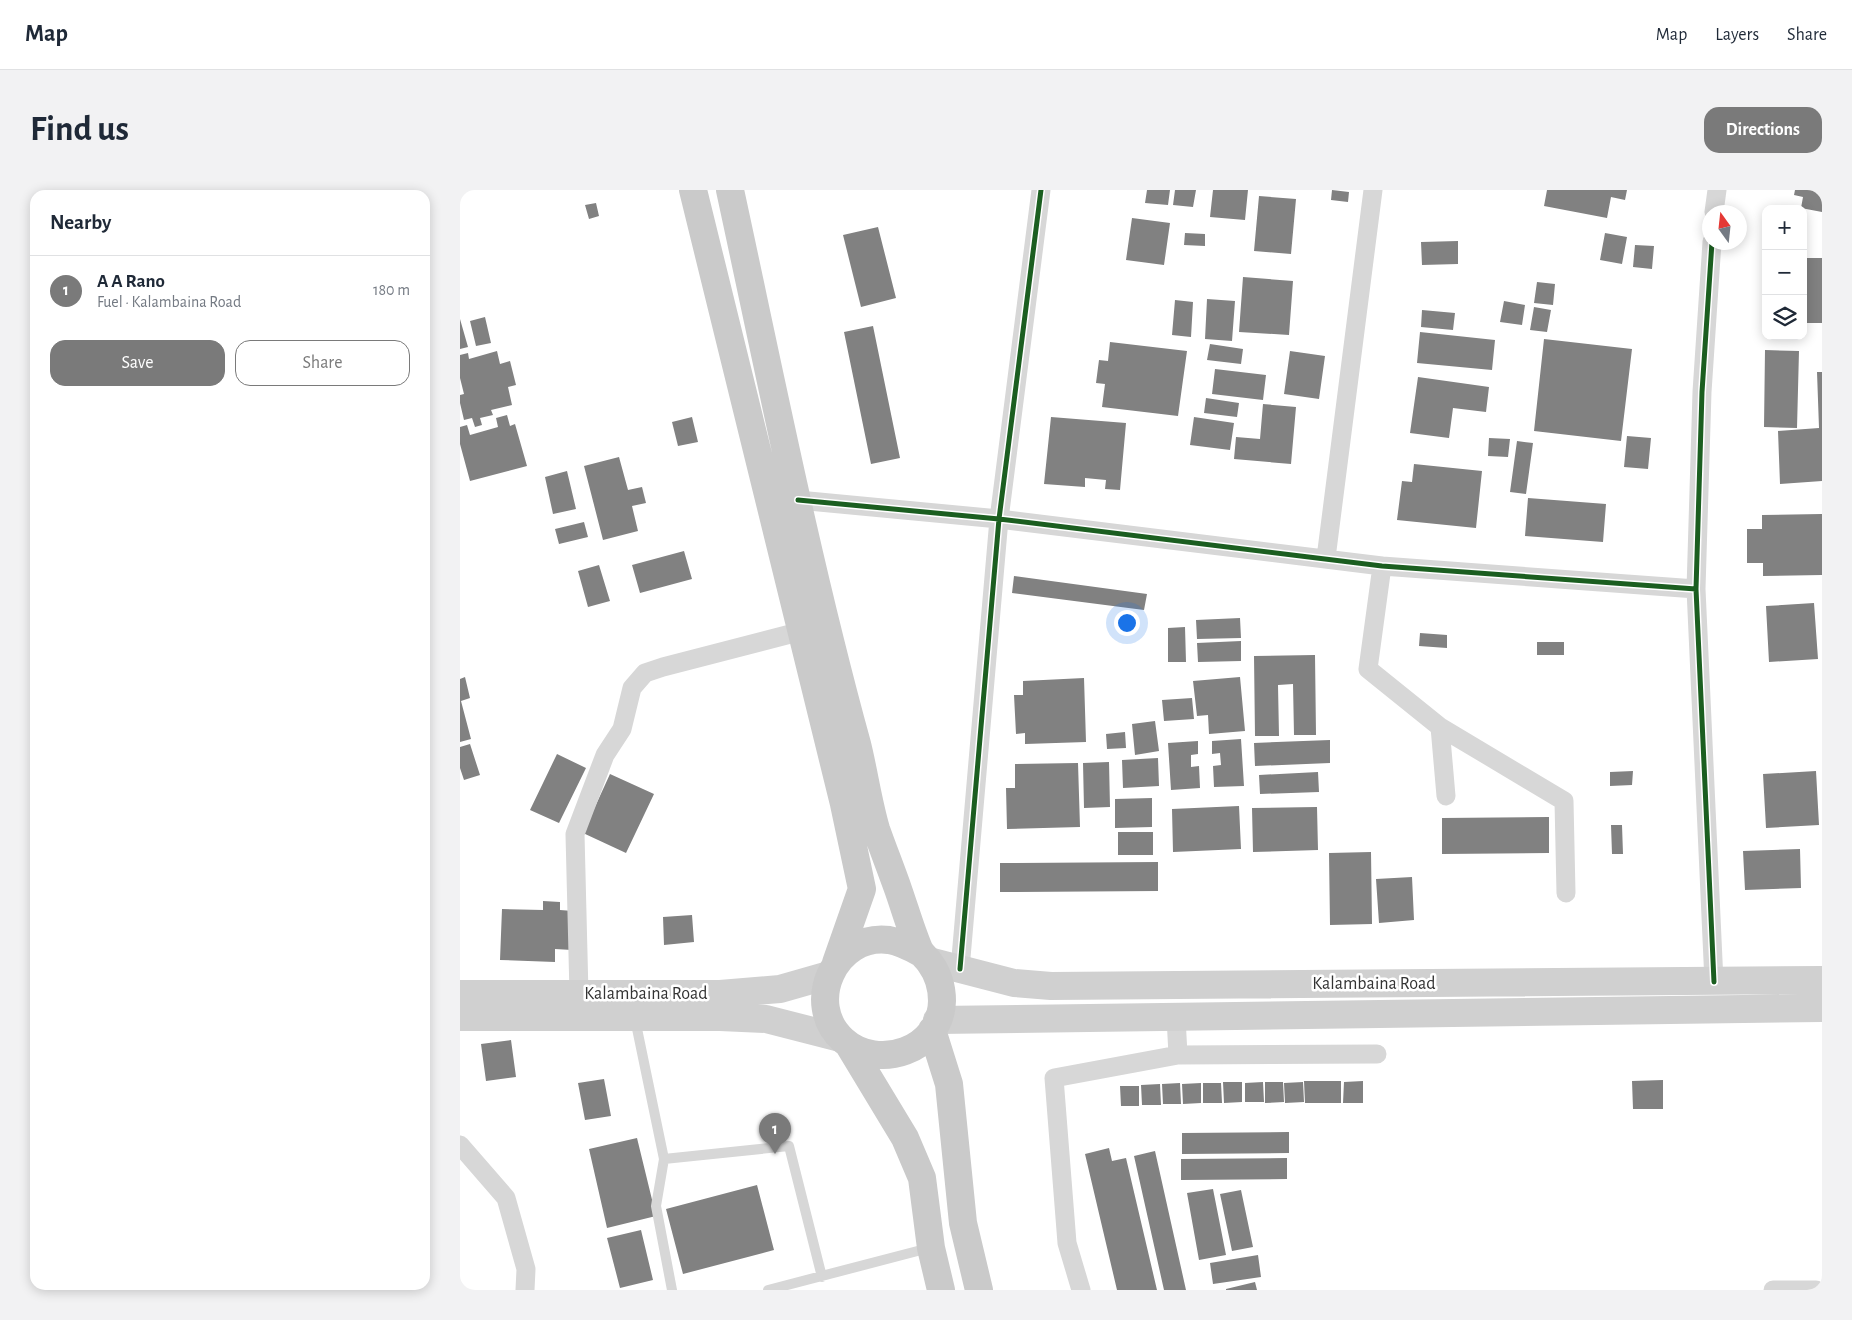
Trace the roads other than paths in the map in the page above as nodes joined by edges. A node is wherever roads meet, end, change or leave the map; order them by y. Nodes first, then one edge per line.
1 (693, 190) edge
2 (730, 190) edge
3 (1041, 190) edge
4 (1373, 190) edge
5 (1717, 190) edge
6 (1715, 205) edge
7 (1711, 250) edge
8 (798, 500) junction
9 (998, 519) junction
10 (1326, 558) junction
11 (1382, 566) junction
12 (1696, 590) junction
13 (802, 631) junction
14 (1440, 728) junction
15 (1446, 796) dead end
16 (1566, 893) dead end
17 (925, 957) junction
18 (833, 969) junction
19 (960, 969) junction
20 (1822, 980) edge
21 (1714, 982) junction
22 (460, 994) edge
23 (578, 994) junction
24 (1822, 1008) edge
25 (460, 1017) edge
26 (635, 1018) junction
27 (1176, 1018) junction
28 (935, 1025) junction
29 (845, 1042) junction
30 (1377, 1054) dead end
31 (1178, 1055) junction
32 (460, 1145) edge
33 (664, 1159) junction
34 (930, 1248) junction
35 (822, 1277) junction
36 (525, 1290) edge
37 (672, 1290) edge
38 (768, 1290) edge
39 (941, 1290) edge
40 (979, 1290) edge
41 (1080, 1290) edge
42 (1773, 1290) edge
43 (1816, 1290) edge

1 - 13 main road
2 - 8 main road
3 - 9 street
4 - 10 street
5 - 6 street
7 - 12 street
8 - 9 street
8 - 17 main road
9 - 10 street
9 - 19 street
10 - 11 street
11 - 12 street
11 - 14 street
12 - 21 street
13 - 18 main road
13 - 23 street
14 - 15 street
14 - 16 street
17 - 18 main road
17 - 19 main road, Kalambaina Road
17 - 28 main road
18 - 23 main road, Kalambaina Road
18 - 29 main road
19 - 21 main road, Kalambaina Road
20 - 21 main road, Kalambaina Road
22 - 23 main road, Kalambaina Road
24 - 27 main road
25 - 26 main road, Kalambaina Road
26 - 29 main road, Kalambaina Road
26 - 33 lane
27 - 28 main road
27 - 31 street
28 - 29 main road
28 - 40 main road
29 - 34 main road
30 - 31 street
31 - 41 street
32 - 36 street
33 - 35 lane
33 - 37 lane
34 - 35 lane
34 - 39 main road
35 - 38 lane
42 - 43 street

